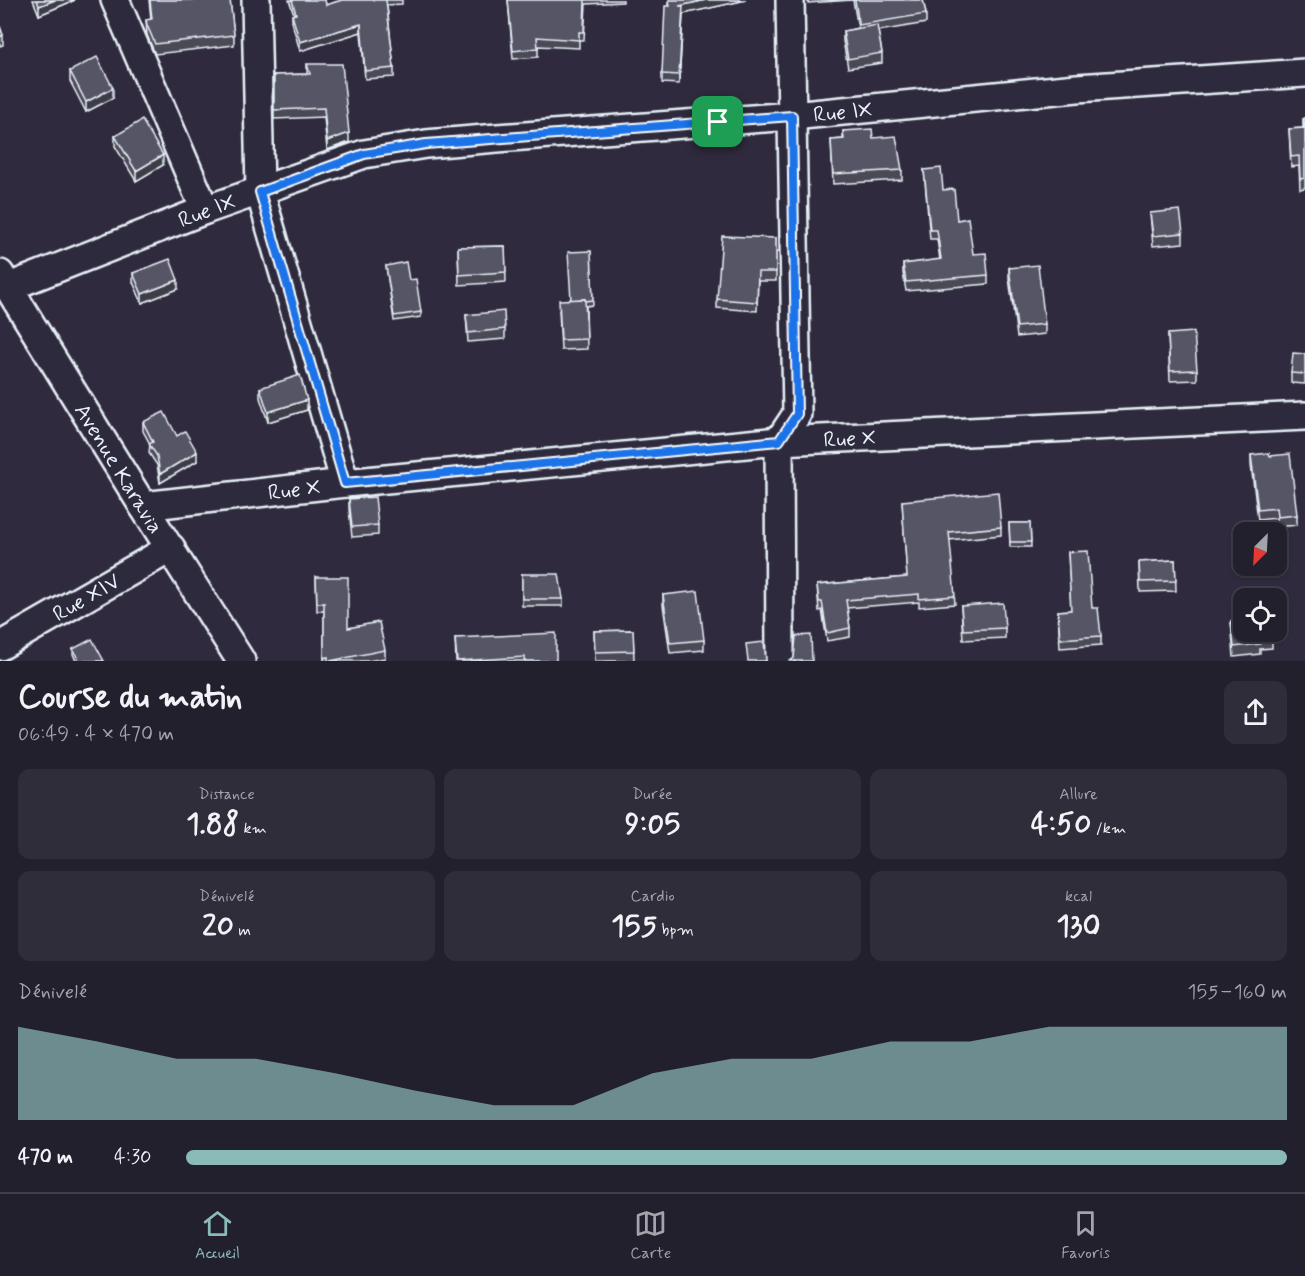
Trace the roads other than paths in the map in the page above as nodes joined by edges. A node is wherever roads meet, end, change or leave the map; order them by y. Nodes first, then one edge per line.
1 (115, 0) edge
2 (256, 0) edge
3 (790, 0) edge
4 (1305, 73) edge
5 (792, 116) junction
6 (260, 192) junction
7 (205, 210) junction
8 (7, 298) edge
9 (1305, 416) edge
10 (779, 441) junction
11 (345, 483) junction
12 (143, 506) junction
13 (171, 548) junction
14 (0, 646) edge
15 (241, 661) edge
16 (780, 661) edge

1 - 7 street
2 - 6 street
3 - 5 street
4 - 5 street, Rue IX
5 - 6 street, Rue IX
5 - 10 street
6 - 7 street, Rue IX
6 - 11 street
7 - 8 street, Rue IX
8 - 12 street, Avenue Karavia
9 - 10 street, Rue X
10 - 11 street, Rue X
10 - 16 street
11 - 12 street, Rue X
12 - 13 street, Avenue Karavia
13 - 14 street, Rue XIV
13 - 15 street, Avenue Karavia

